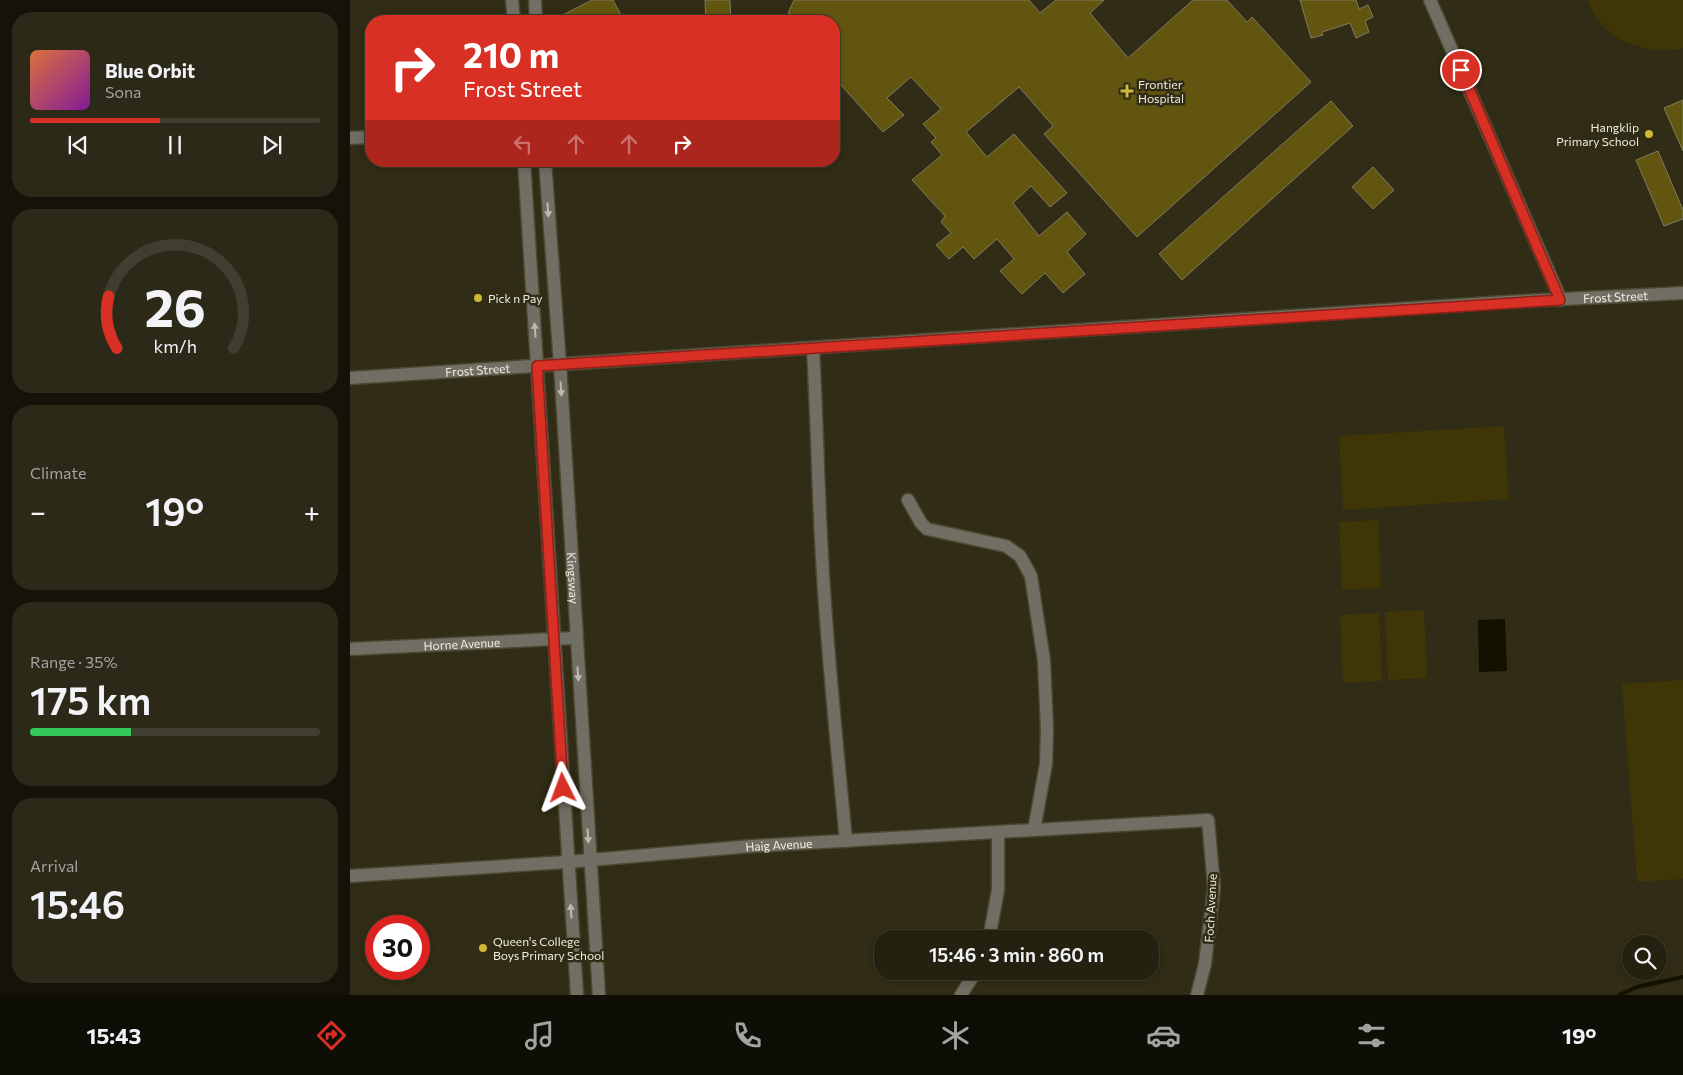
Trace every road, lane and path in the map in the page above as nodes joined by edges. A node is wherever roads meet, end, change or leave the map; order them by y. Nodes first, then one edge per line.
1 (512, 0) edge
2 (535, 0) edge
3 (1430, 0) edge
4 (513, 15) edge
5 (536, 15) edge
6 (365, 137) edge
7 (350, 138) edge
8 (524, 167) edge
9 (544, 167) edge
10 (1683, 293) edge
11 (1560, 300) junction
12 (812, 349) junction
13 (560, 364) junction
14 (537, 366) junction
15 (350, 378) edge
16 (908, 500) dead end
17 (575, 638) junction
18 (555, 640) junction
19 (350, 649) edge
20 (1208, 820) joint
21 (1034, 830) junction
22 (998, 832) junction
23 (846, 841) junction
24 (590, 860) junction
25 (568, 862) junction
26 (350, 876) edge
27 (991, 930) edge
28 (970, 980) edge
29 (576, 995) edge
30 (599, 995) edge
31 (961, 995) edge
32 (1197, 995) edge

1 - 4 street
2 - 5 street
3 - 11 street
6 - 7 street
14 -> 8 street, Kingsway
9 -> 13 street, Kingsway
10 - 11 street, Frost Street
11 - 12 street, Frost Street
12 - 13 street, Frost Street
12 - 23 street
13 - 14 street, Frost Street
13 -> 17 street, Kingsway
14 - 15 street, Frost Street
14 - 18 street, Kingsway
16 - 21 street
17 - 18 street, Horne Avenue
17 -> 24 street, Kingsway
18 - 19 street, Horne Avenue
18 - 25 street, Kingsway
20 - 21 street, Haig Avenue
20 - 32 street, Foch Avenue
21 - 22 street, Haig Avenue
22 - 23 street, Haig Avenue
22 - 27 street
23 - 24 street, Haig Avenue
24 - 25 street, Haig Avenue
24 - 30 street, Kingsway
25 - 26 street, Haig Avenue
29 -> 25 street, Kingsway
28 - 31 street

